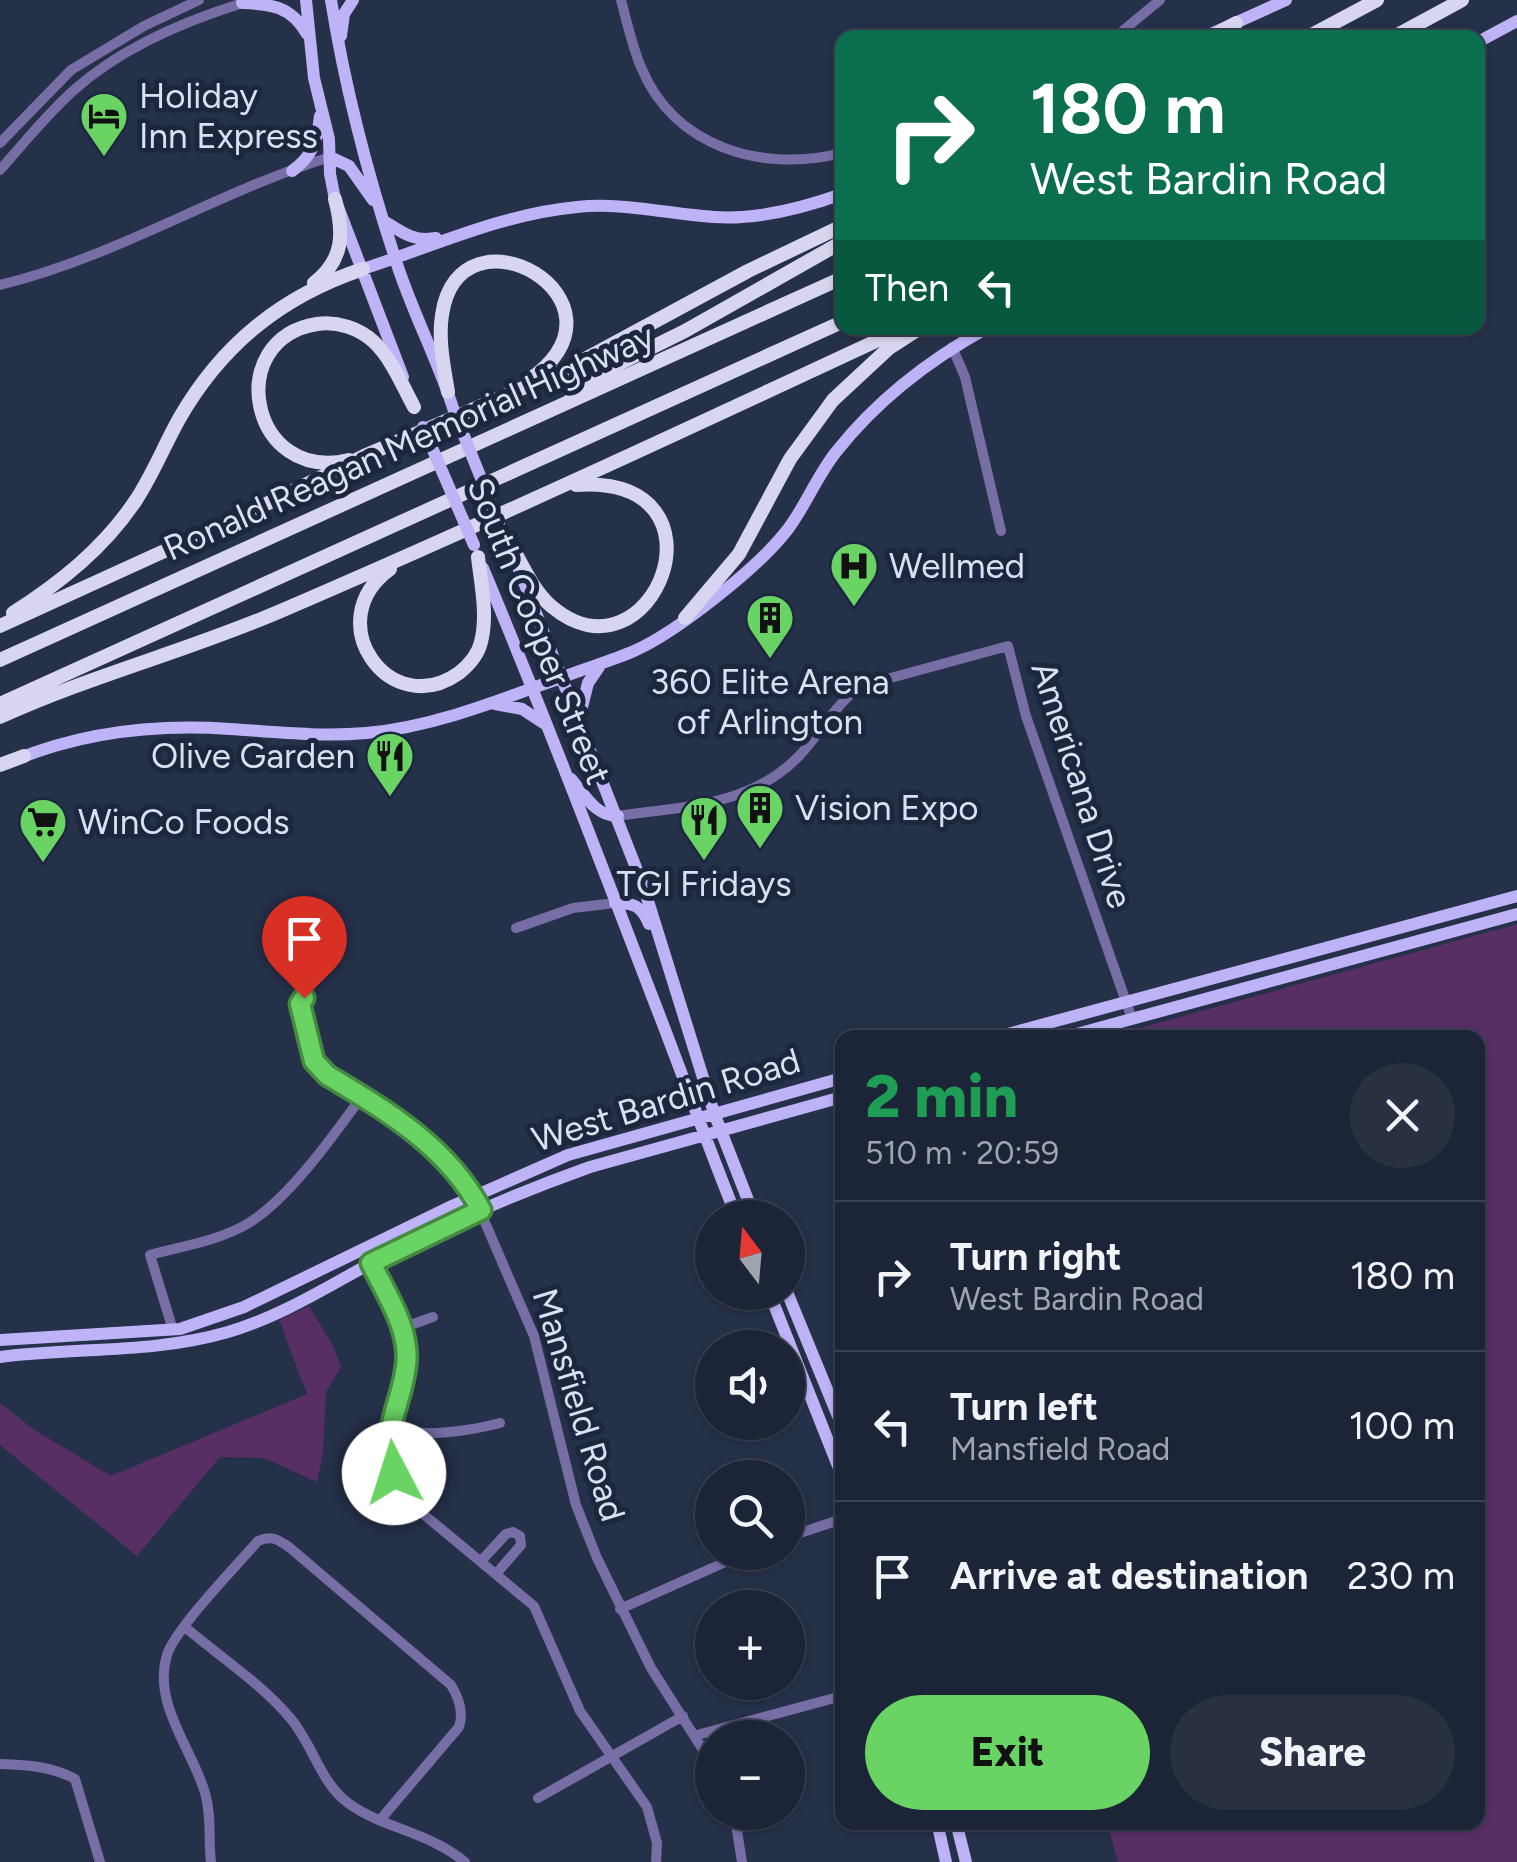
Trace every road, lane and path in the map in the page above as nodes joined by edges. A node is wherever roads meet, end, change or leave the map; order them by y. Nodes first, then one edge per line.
1 (199, 0) edge
2 (306, 0) edge
3 (332, 0) edge
4 (354, 0) edge
5 (621, 0) edge
6 (1160, 0) edge
7 (1286, 0) edge
8 (1377, 0) edge
9 (1462, 0) edge
10 (247, 2) edge
11 (213, 6) edge
12 (158, 18) junction
13 (1517, 21) edge
14 (1236, 23) joint
15 (1124, 30) edge
16 (1222, 30) edge
17 (1321, 30) edge
18 (1407, 30) edge
19 (309, 38) junction
20 (1485, 38) edge
21 (339, 49) junction
22 (125, 55) junction
23 (320, 108) junction
24 (0, 143) edge
25 (835, 154) edge
26 (330, 157) junction
27 (0, 170) edge
28 (292, 171) junction
29 (835, 196) edge
30 (335, 199) junction
31 (382, 216) junction
32 (835, 229) edge
33 (463, 233) junction
34 (835, 246) edge
35 (395, 258) junction
36 (363, 268) junction
37 (835, 281) edge
38 (0, 285) edge
39 (296, 296) junction
40 (835, 325) edge
41 (889, 335) edge
42 (910, 335) edge
43 (974, 335) edge
44 (952, 347) junction
45 (448, 392) junction
46 (570, 402) junction
47 (487, 404) junction
48 (414, 407) junction
49 (364, 456) junction
50 (565, 486) junction
51 (1001, 531) dead end
52 (509, 542) junction
53 (433, 543) junction
54 (476, 551) junction
55 (684, 618) junction
56 (0, 623) edge
57 (0, 660) edge
58 (604, 662) junction
59 (561, 677) junction
60 (533, 688) junction
61 (0, 704) edge
62 (483, 704) junction
63 (0, 717) edge
64 (579, 721) junction
65 (548, 728) junction
66 (24, 756) joint
67 (0, 765) edge
68 (566, 774) junction
69 (618, 816) junction
70 (1517, 896) edge
71 (615, 902) junction
72 (1517, 914) edge
73 (1418, 921) junction
74 (516, 928) dead end
75 (1422, 938) junction
76 (667, 962) junction
77 (304, 998) dead end
78 (1126, 1002) junction
79 (1132, 1019) junction
80 (1023, 1030) edge
81 (1091, 1030) edge
82 (835, 1080) edge
83 (362, 1096) junction
84 (835, 1099) edge
85 (714, 1113) junction
86 (696, 1118) junction
87 (720, 1131) junction
88 (704, 1136) junction
89 (731, 1200) edge
90 (749, 1200) edge
91 (478, 1204) junction
92 (371, 1263) junction
93 (775, 1310) edge
94 (794, 1310) edge
95 (433, 1317) dead end
96 (402, 1328) junction
97 (173, 1330) junction
98 (0, 1340) edge
99 (0, 1357) edge
100 (835, 1409) edge
101 (500, 1422) dead end
102 (388, 1430) junction
103 (835, 1459) edge
104 (835, 1521) edge
105 (805, 1531) edge
106 (481, 1561) junction
107 (708, 1570) edge
108 (496, 1574) junction
109 (620, 1610) junction
110 (185, 1627) junction
111 (835, 1698) edge
112 (683, 1716) junction
113 (754, 1720) edge
114 (695, 1734) edge
115 (613, 1756) junction
116 (0, 1764) edge
117 (538, 1798) dead end
118 (380, 1820) junction
119 (737, 1830) edge
120 (939, 1830) edge
121 (957, 1830) edge
122 (100, 1862) edge
123 (211, 1862) edge
124 (465, 1862) edge
125 (656, 1862) edge
126 (742, 1862) edge
127 (946, 1862) edge
128 (966, 1862) edge

1 - 12 street
2 - 19 main road, South Cooper Street
3 - 21 main road, South Cooper Street
4 - 21 main road
5 - 25 street
6 - 15 street
7 - 14 main road
8 - 17 highway
9 - 18 highway
10 - 11 street
10 - 19 main road
11 - 22 street
12 - 22 street
12 - 24 street
13 - 20 main road
14 - 16 highway
19 - 23 main road, South Cooper Street
21 - 31 main road, South Cooper Street
22 - 27 street
23 - 26 main road, South Cooper Street
23 - 28 main road
26 - 28 street
26 - 30 main road, South Cooper Street
26 - 31 main road
28 - 38 street
29 - 33 main road
30 - 36 main road, South Cooper Street
30 - 39 highway
31 - 33 main road
31 - 35 main road, South Cooper Street
32 - 47 highway
33 - 35 main road
34 - 46 highway
35 - 36 main road
35 - 45 main road, South Cooper Street
36 - 39 highway
36 - 48 main road, South Cooper Street
37 - 46 highway, Ronald Reagan Memorial Highway
39 - 56 highway
40 - 61 highway, Ronald Reagan Memorial Highway
41 - 50 highway
42 - 55 highway
43 - 44 main road
44 - 51 street
44 - 55 main road
45 - 47 highway
45 - 52 main road, South Cooper Street, bridge
46 - 57 highway, Ronald Reagan Memorial Highway
47 - 49 highway
48 - 49 highway
48 - 54 main road, South Cooper Street, bridge
49 - 56 highway
50 - 52 highway
50 - 53 highway
52 - 59 main road, South Cooper Street
53 - 54 highway
53 - 63 highway
54 - 60 main road, South Cooper Street
55 - 58 main road
58 - 59 main road
58 - 64 main road
59 - 60 main road
59 - 64 main road, South Cooper Street
60 - 62 main road
60 - 65 main road, South Cooper Street
62 - 65 main road
62 - 66 main road
64 - 69 main road, South Cooper Street
65 - 68 main road, South Cooper Street
66 - 67 highway
68 - 69 main road
68 - 71 main road, South Cooper Street
69 - 76 main road, South Cooper Street
69 - 78 street, Americana Drive
70 - 73 main road
71 - 74 street
71 - 76 main road
71 - 86 main road, South Cooper Street
72 - 75 main road
73 - 75 main road
73 - 78 main road
75 - 79 main road
76 - 85 main road, South Cooper Street
77 - 83 street, Mansfield Road
78 - 79 street, Americana Drive
78 - 80 main road
79 - 81 main road
82 - 85 main road, West Bardin Road
83 - 91 street, Mansfield Road
83 - 97 street
84 - 87 main road, West Bardin Road
85 - 86 main road, West Bardin Road
85 - 87 main road, South Cooper Street
86 - 88 main road, South Cooper Street
86 - 91 main road, West Bardin Road
87 - 88 main road, West Bardin Road
87 - 90 main road, South Cooper Street
88 - 89 main road, South Cooper Street
88 - 91 main road, West Bardin Road
91 - 92 main road, West Bardin Road
91 - 97 main road, West Bardin Road
91 - 109 street, Mansfield Road
92 - 96 street
92 - 99 main road, West Bardin Road
93 - 103 main road
94 - 100 main road
95 - 96 street
96 - 102 street
97 - 98 main road, West Bardin Road
101 - 102 street
102 - 106 street
104 - 105 street
106 - 108 street
106 - 108 street
107 - 109 street
108 - 115 street
109 - 112 street, Mansfield Road
110 - 118 street
110 - 118 street
110 - 123 street
111 - 113 street
112 - 114 street, Mansfield Road
112 - 115 street
115 - 117 street
115 - 125 street
116 - 122 street
118 - 124 street
119 - 126 street
120 - 127 main road
121 - 128 main road

